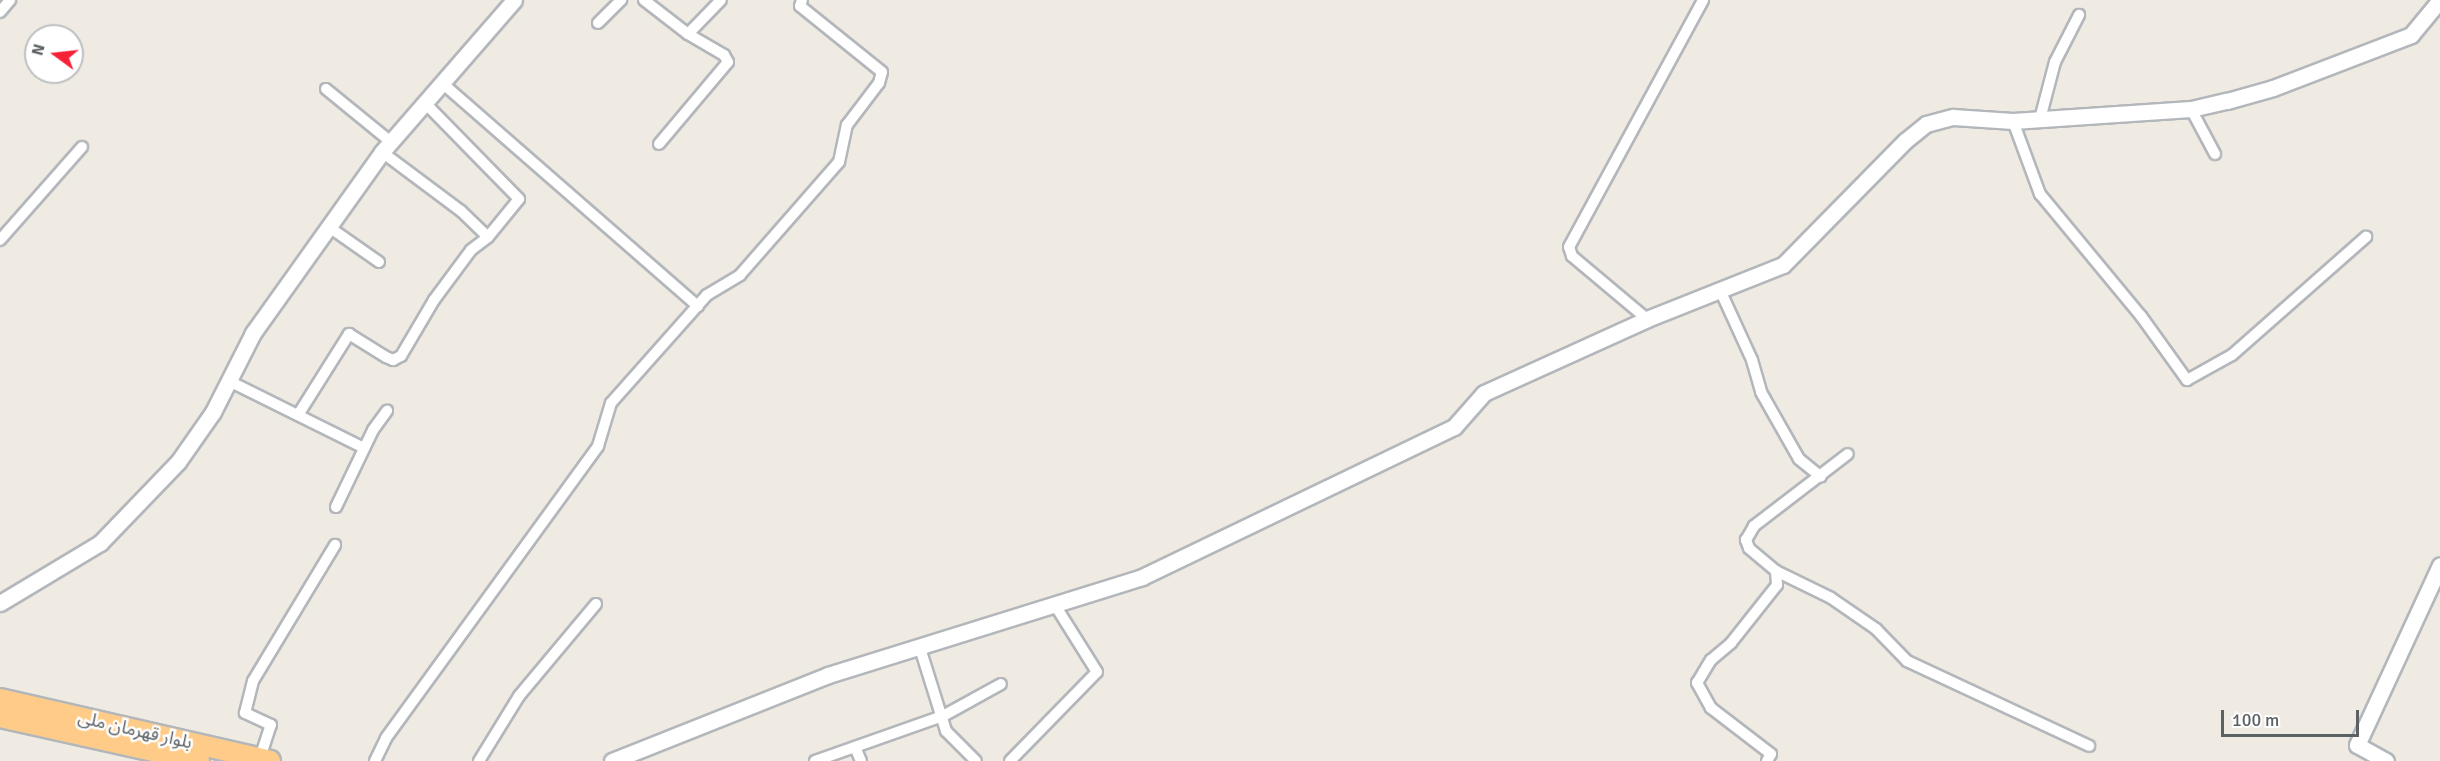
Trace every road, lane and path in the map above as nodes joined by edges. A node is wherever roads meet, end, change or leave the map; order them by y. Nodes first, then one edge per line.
1 (10, 0) edge
2 (621, 0) edge
3 (644, 0) edge
4 (720, 0) edge
5 (802, 0) edge
6 (1703, 0) edge
7 (2440, 0) edge
8 (511, 1) edge
9 (0, 12) edge
10 (2079, 15) dead end
11 (598, 23) dead end
12 (688, 34) junction
13 (441, 82) junction
14 (326, 89) dead end
15 (424, 102) junction
16 (2191, 109) junction
17 (2040, 119) junction
18 (2013, 121) junction
19 (659, 144) dead end
20 (82, 147) dead end
21 (386, 147) junction
22 (2215, 154) dead end
23 (329, 227) junction
24 (488, 237) junction
25 (2366, 237) dead end
26 (0, 240) edge
27 (379, 262) dead end
28 (1720, 290) junction
29 (698, 306) junction
30 (1647, 319) junction
31 (229, 381) junction
32 (387, 411) dead end
33 (298, 415) junction
34 (364, 448) junction
35 (1848, 454) dead end
36 (1821, 477) junction
37 (336, 507) dead end
38 (334, 545) dead end
39 (2440, 565) edge
40 (1776, 570) junction
41 (0, 603) edge
42 (596, 604) dead end
43 (1055, 605) junction
44 (920, 648) junction
45 (1000, 684) dead end
46 (0, 699) edge
47 (943, 716) junction
48 (0, 717) edge
49 (2090, 746) dead end
50 (855, 747) junction
51 (265, 760) edge
52 (198, 761) edge
53 (375, 761) edge
54 (479, 761) edge
55 (612, 761) edge
56 (815, 761) edge
57 (861, 761) edge
58 (976, 761) edge
59 (1010, 761) edge
60 (1767, 761) edge
61 (2386, 761) edge

1 - 9 street
2 - 11 street
3 - 12 street
4 - 12 street
5 - 29 street
6 - 30 street
7 - 16 street
8 - 13 street
10 - 17 street
12 - 19 street
13 - 15 street
13 - 29 street
14 - 21 street
15 - 21 street
15 - 24 street
16 - 17 street
16 - 22 street
17 - 18 street
18 - 25 street
18 - 28 street
20 - 26 street
21 - 23 street
21 - 24 street
23 - 27 street
23 - 31 street
24 - 33 street
28 - 30 street
28 - 36 street
29 - 53 street
30 - 43 street
31 - 33 street
31 - 41 street
32 - 34 street
33 - 34 street
34 - 37 street
35 - 36 street
36 - 40 street
38 - 51 street
39 - 61 street
40 - 49 street
40 - 60 street
42 - 54 street
43 - 44 street
43 - 59 street
44 - 47 street
44 - 55 street
45 - 47 street
46 - 51 highway, بلوار قهرمان ملی
47 - 50 street
47 - 58 street
48 - 52 highway, بلوار قهرمان ملی
50 - 56 street
50 - 57 street

